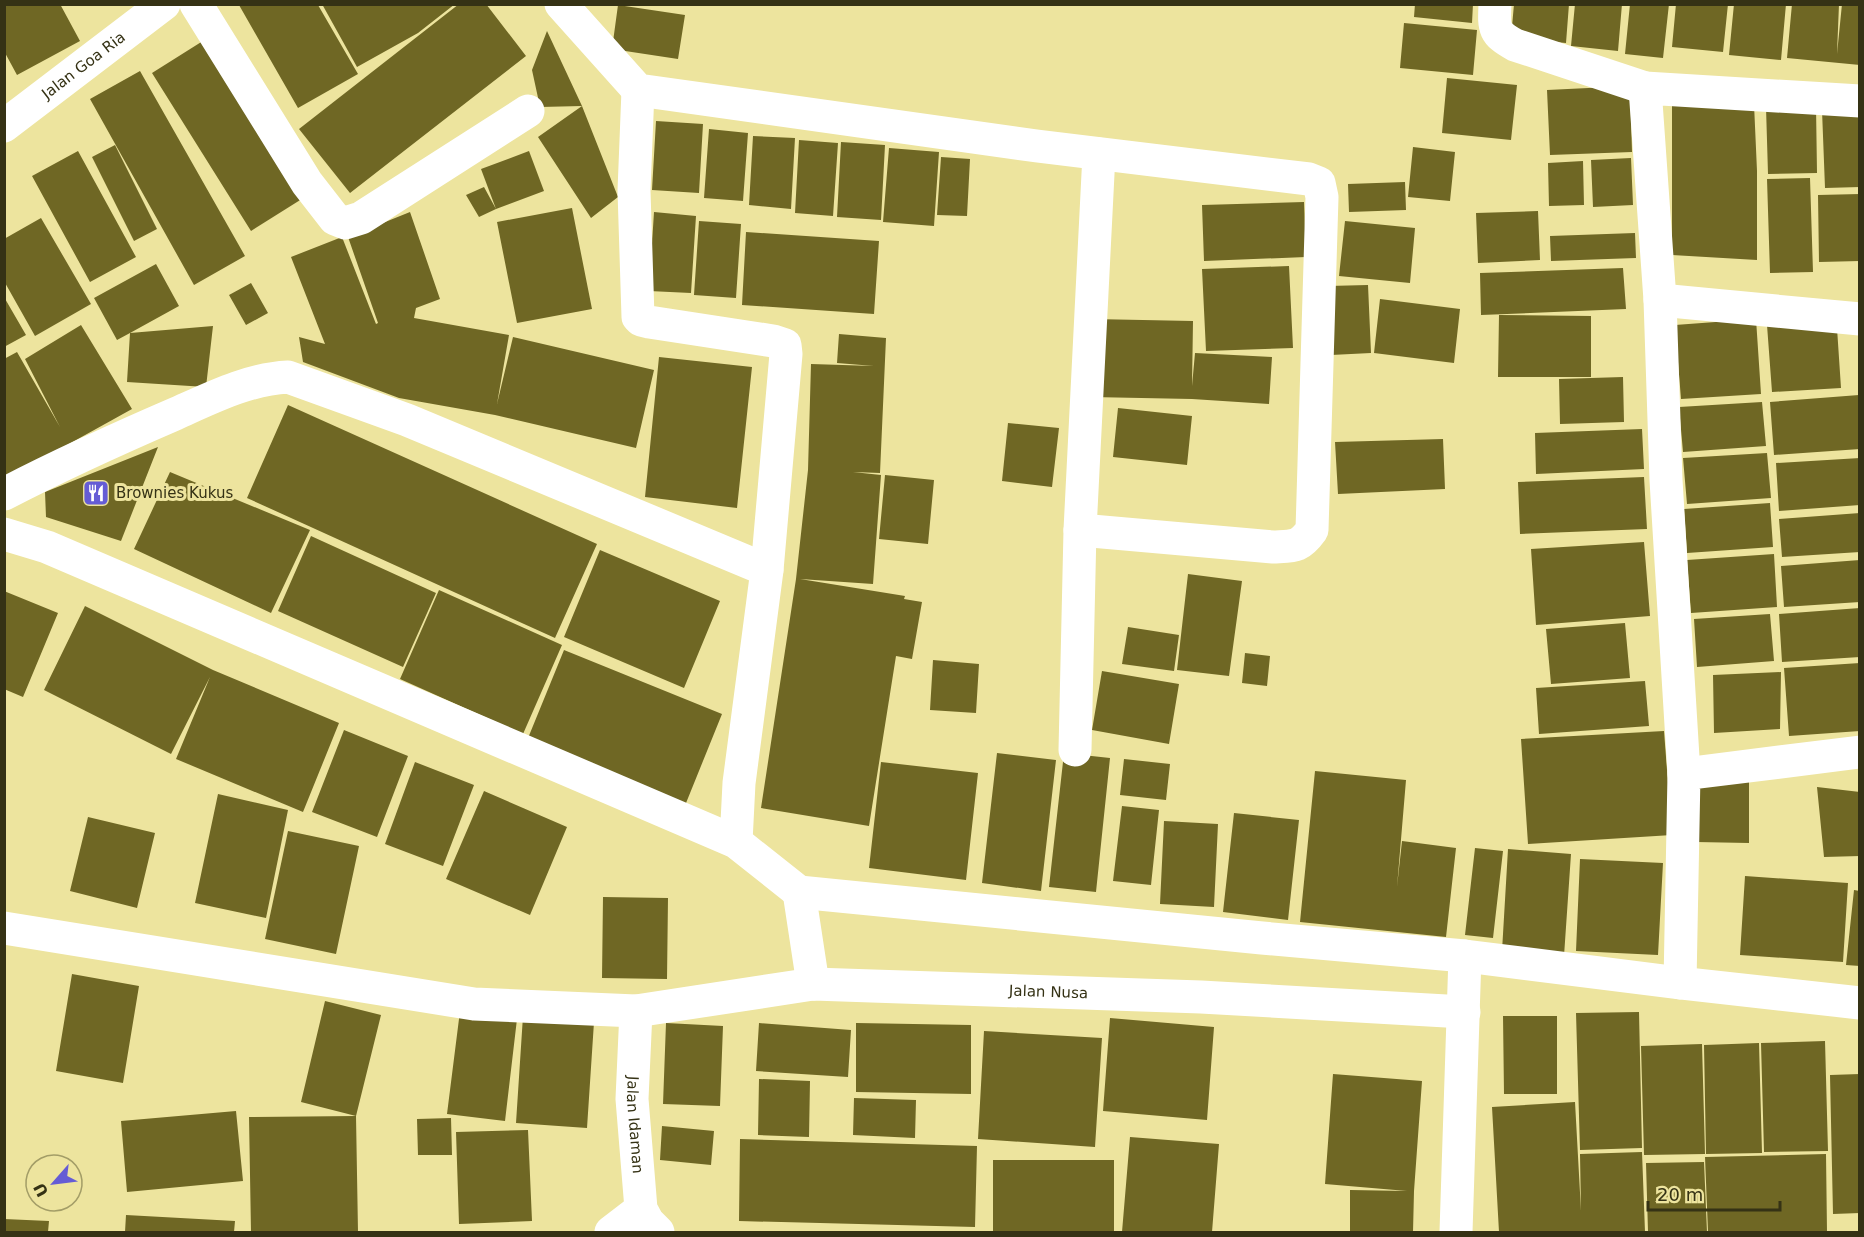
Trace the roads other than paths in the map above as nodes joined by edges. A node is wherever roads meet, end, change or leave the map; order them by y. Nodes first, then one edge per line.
1 (164, 4) edge
2 (196, 4) edge
3 (561, 4) edge
4 (1495, 4) edge
5 (1645, 88) junction
6 (638, 90) junction
7 (1860, 101) edge
8 (528, 111) dead end
9 (4, 126) edge
10 (1099, 154) junction
11 (1660, 300) junction
12 (1860, 319) edge
13 (4, 494) edge
14 (1080, 530) junction
15 (4, 534) edge
16 (767, 570) junction
17 (1075, 750) dead end
18 (1860, 752) edge
19 (1684, 774) junction
20 (736, 842) junction
21 (799, 892) junction
22 (4, 928) edge
23 (1465, 956) junction
24 (1680, 983) junction
25 (813, 984) junction
26 (1860, 1003) edge
27 (636, 1011) junction
28 (1464, 1012) junction
29 (650, 1221) edge
30 (611, 1233) edge
31 (1456, 1233) edge

1 - 9 street, Jalan Goa Ria
2 - 8 street
3 - 6 street
4 - 5 street
5 - 7 street
5 - 11 street
6 - 10 street
6 - 16 street
10 - 14 street
10 - 14 street
11 - 12 street
11 - 19 street
13 - 16 street
14 - 17 street
15 - 20 street
16 - 20 street
18 - 19 street
19 - 24 street
20 - 21 street
21 - 23 street
21 - 25 street
22 - 27 street, Jalan Nusa
23 - 24 street
23 - 28 street
24 - 26 street
25 - 27 street, Jalan Nusa
25 - 28 street, Jalan Nusa
27 - 29 street, Jalan Idaman
28 - 31 street
29 - 30 street

